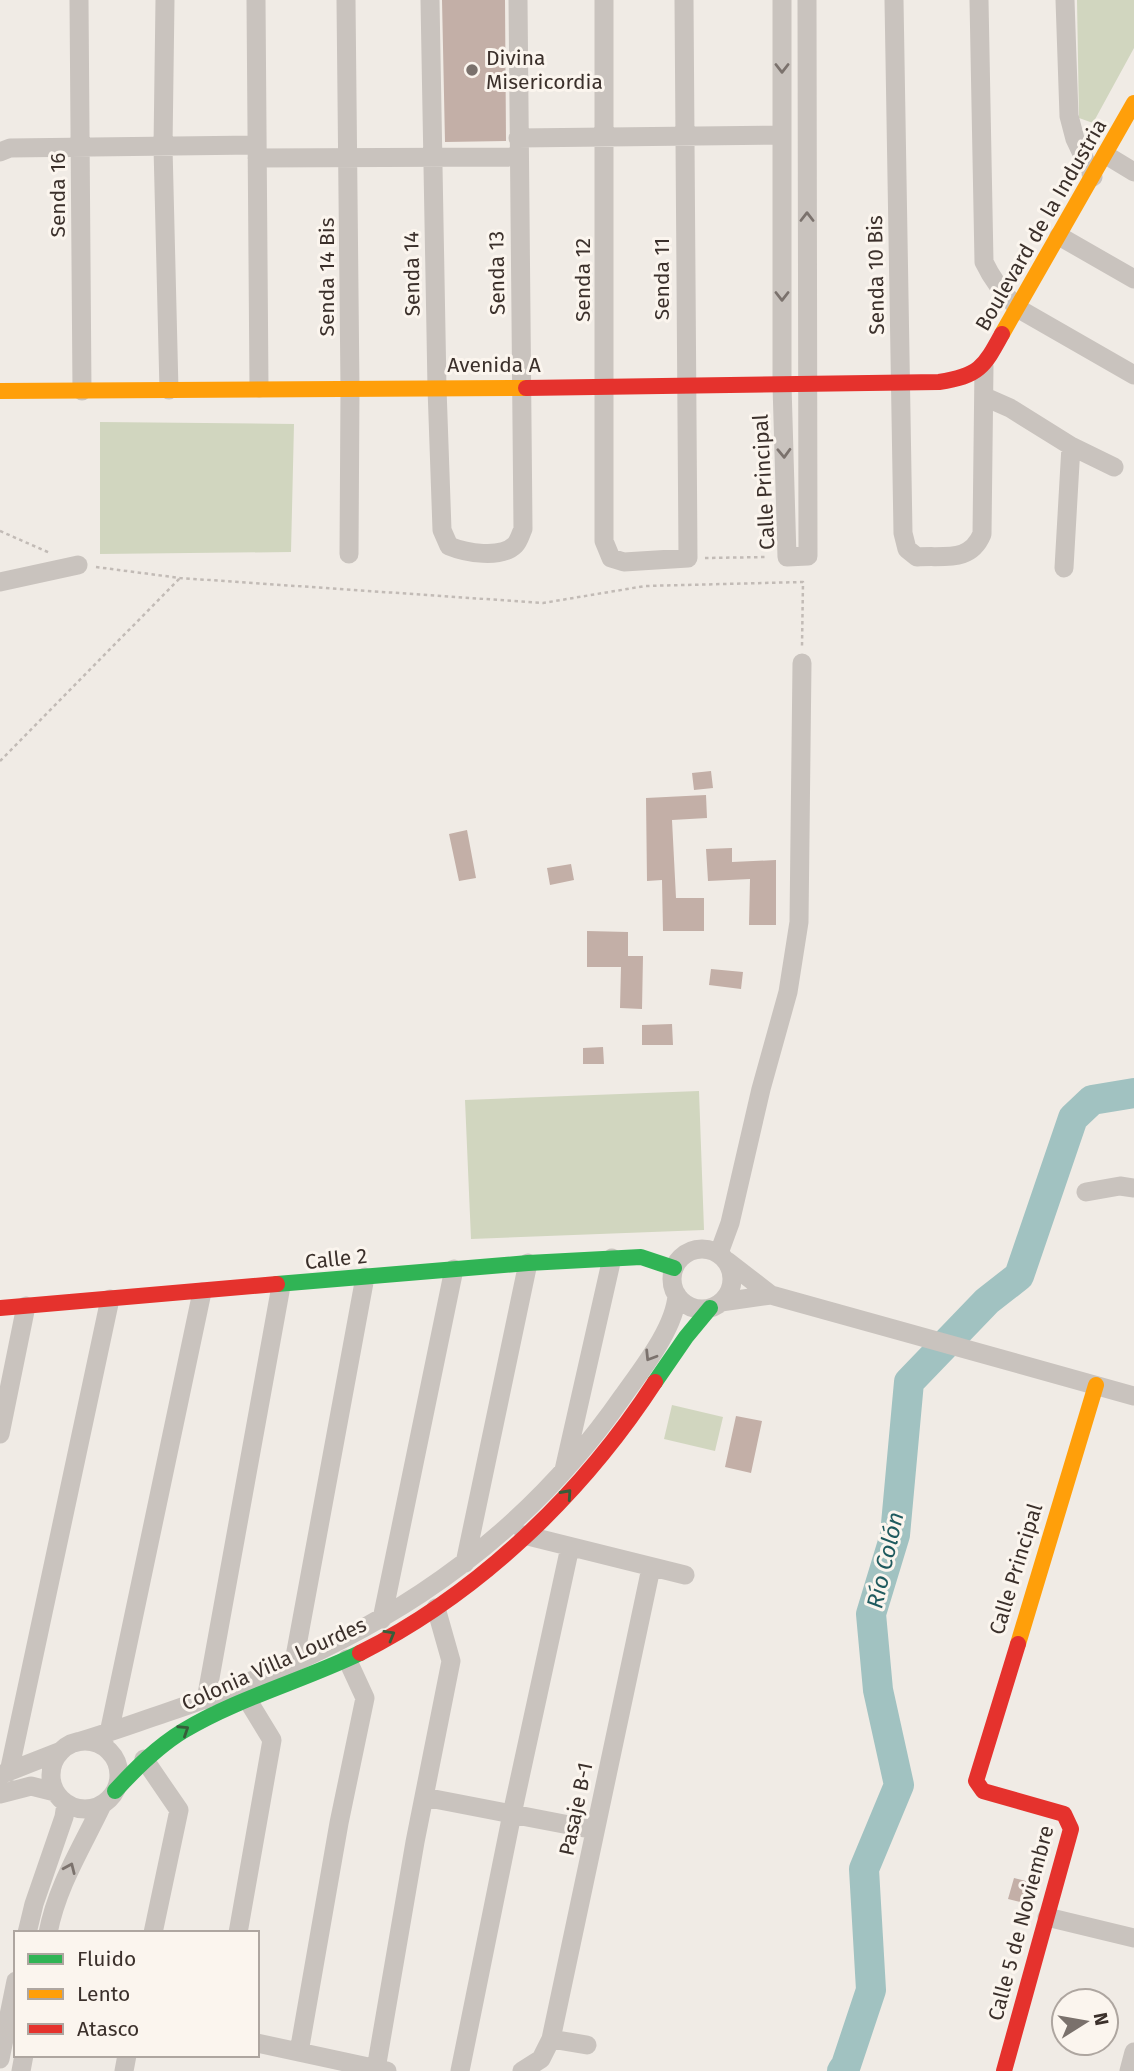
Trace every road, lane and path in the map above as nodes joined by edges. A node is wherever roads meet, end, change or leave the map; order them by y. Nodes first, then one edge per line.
1 (79, 0) edge
2 (165, 0) edge
3 (256, 0) edge
4 (346, 0) edge
5 (430, 0) edge
6 (518, 0) edge
7 (604, 0) edge
8 (684, 0) edge
9 (782, 0) edge
10 (807, 0) edge
11 (894, 0) edge
12 (979, 0) edge
13 (1065, 0) edge
14 (1134, 103) edge
15 (684, 135) junction
16 (782, 135) junction
17 (605, 136) junction
18 (80, 146) junction
19 (163, 147) junction
20 (519, 147) junction
21 (0, 152) edge
22 (257, 152) junction
23 (1106, 155) junction
24 (349, 157) junction
25 (432, 159) junction
26 (1134, 172) edge
27 (1093, 177) junction
28 (1059, 236) junction
29 (1134, 279) edge
30 (1019, 309) junction
31 (984, 366) junction
32 (1134, 375) edge
33 (806, 383) junction
34 (902, 383) junction
35 (782, 385) junction
36 (606, 386) junction
37 (686, 387) junction
38 (259, 388) junction
39 (350, 388) junction
40 (437, 388) junction
41 (521, 388) junction
42 (169, 390) junction
43 (0, 391) edge
44 (82, 391) junction
45 (985, 397) junction
46 (1071, 446) junction
47 (1114, 467) dead end
48 (0, 531) edge
49 (449, 546) joint
50 (349, 554) dead end
51 (787, 557) junction
52 (688, 558) junction
53 (78, 565) junction
54 (1064, 568) dead end
55 (180, 579) junction
56 (0, 582) edge
57 (802, 663) joint
58 (0, 761) edge
59 (1134, 1188) edge
60 (1086, 1192) dead end
61 (723, 1257) junction
62 (612, 1258) junction
63 (528, 1263) junction
64 (674, 1268) junction
65 (454, 1269) junction
66 (365, 1277) junction
67 (281, 1286) junction
68 (202, 1292) junction
69 (677, 1295) junction
70 (771, 1295) junction
71 (110, 1299) junction
72 (716, 1305) junction
73 (26, 1306) junction
74 (0, 1308) edge
75 (1096, 1385) junction
76 (1134, 1396) edge
77 (0, 1434) edge
78 (564, 1471) junction
79 (524, 1535) junction
80 (570, 1547) junction
81 (465, 1563) junction
82 (651, 1567) junction
83 (685, 1575) dead end
84 (436, 1608) junction
85 (382, 1619) junction
86 (347, 1659) junction
87 (294, 1662) junction
88 (247, 1699) junction
89 (206, 1700) junction
90 (109, 1733) junction
91 (68, 1747) junction
92 (144, 1759) junction
93 (981, 1766) joint
94 (4, 1773) edge
95 (0, 1794) edge
96 (424, 1797) junction
97 (61, 1798) junction
98 (109, 1798) junction
99 (512, 1814) junction
100 (595, 1830) junction
101 (1047, 1917) junction
102 (28, 1931) edge
103 (48, 1931) edge
104 (153, 1931) edge
105 (238, 1931) edge
106 (1134, 1938) edge
107 (14, 1994) edge
108 (4, 2024) edge
109 (551, 2039) junction
110 (259, 2043) edge
111 (587, 2045) dead end
112 (299, 2052) junction
113 (1134, 2052) edge
114 (0, 2059) edge
115 (382, 2070) edge
116 (460, 2071) edge
117 (522, 2071) edge
118 (1004, 2071) edge
119 (1129, 2071) edge

1 - 18 street, Senda 16
2 - 19 street
3 - 22 street
4 - 24 street, Senda 14 Bis
5 - 25 street, Senda 14
6 - 20 street, Senda 13
7 - 17 street, Senda 12
8 - 15 street, Senda 11
9 -> 16 street, Calle Principal
33 -> 10 street, Calle Principal
11 - 34 street, Senda 10 Bis
12 - 30 street
13 - 27 street
14 - 23 street, Boulevard de la Industria
15 - 16 street
15 - 17 street
15 - 37 street, Senda 11
16 -> 35 street, Calle Principal
17 - 20 street
17 - 36 street, Senda 12
18 - 19 street
18 - 21 street
18 - 44 street, Senda 16
19 - 22 street
19 - 42 street
20 - 25 street
20 - 41 street, Senda 13
22 - 24 street
22 - 38 street
23 - 26 street
23 - 27 street, Boulevard de la Industria
24 - 25 street
24 - 39 street, Senda 14 Bis
25 - 40 street, Senda 14
27 - 28 street, Boulevard de la Industria
28 - 29 street
28 - 30 street, Boulevard de la Industria
30 - 31 street, Boulevard de la Industria
30 - 32 street
31 - 34 street, Avenida A
31 - 45 street
33 - 34 street, Avenida A
33 - 35 street, Avenida A
33 - 51 street, Calle Principal
34 - 45 street, Senda 10 Bis
35 - 37 street, Avenida A
35 -> 51 street, Calle Principal
36 - 37 street, Avenida A
36 - 41 street, Avenida A
36 - 52 street, Senda 12
37 - 52 street, Senda 11
38 - 39 street, Avenida A
38 - 42 street, Avenida A
39 - 40 street, Avenida A
39 - 50 street, Senda 14 Bis
40 - 41 street, Avenida A
40 - 49 street, Senda 14
41 - 49 street, Senda 13
42 - 44 street, Avenida A
43 - 44 street, Avenida A
45 - 46 street
46 - 47 street
46 - 54 street
48 - 53 path
51 - 52 path
53 - 55 path
53 - 56 street
55 - 57 path
55 - 58 path
57 - 61 street
59 - 60 street
61 - 64 street
61 - 70 street
61 - 72 street
62 - 63 street, Calle 2
62 - 64 street, Calle 2
62 - 78 street
63 - 65 street, Calle 2
63 - 81 street
64 - 69 street
65 - 66 street, Calle 2
65 - 85 street
66 - 67 street, Calle 2
66 - 87 street
67 - 68 street, Calle 2
67 - 89 street
68 - 71 street, Calle 2
68 - 90 street
69 - 72 street
69 -> 78 street, Colonia Villa Lourdes
70 - 72 street
70 - 75 street
71 - 73 street, Calle 2
71 - 94 street
79 -> 72 street, Colonia Villa Lourdes
73 - 74 street, Calle 2
73 - 77 street
75 - 76 street
75 - 93 street, Calle Principal
78 - 81 street, Colonia Villa Lourdes
79 - 80 street
79 - 84 street, Colonia Villa Lourdes
80 - 82 street
80 - 99 street
81 - 85 street, Colonia Villa Lourdes
82 - 83 street
82 - 100 street, Pasaje B-1
86 -> 84 street, Colonia Villa Lourdes
84 - 96 street
85 - 87 street, Colonia Villa Lourdes
86 - 88 street, Colonia Villa Lourdes
86 - 112 street
87 - 89 street, Colonia Villa Lourdes
92 -> 88 street, Colonia Villa Lourdes
88 - 105 street
89 - 90 street, Colonia Villa Lourdes
90 - 91 street, Colonia Villa Lourdes
91 - 94 street, Colonia Villa Lourdes
91 - 97 street
91 - 98 street
92 - 98 street, Colonia Villa Lourdes
92 - 104 street
93 - 101 street, Calle 5 de Noviembre
95 - 97 street
96 - 99 street
96 - 115 street
97 - 98 street
97 - 102 street
103 -> 98 street
99 - 100 street
99 - 116 street
100 - 109 street, Pasaje B-1
101 - 106 street
101 - 118 street, Calle 5 de Noviembre
107 - 108 street
108 - 114 street
109 - 111 street
109 - 117 street, Pasaje B-1
110 - 112 street
112 - 115 street
113 - 119 street

